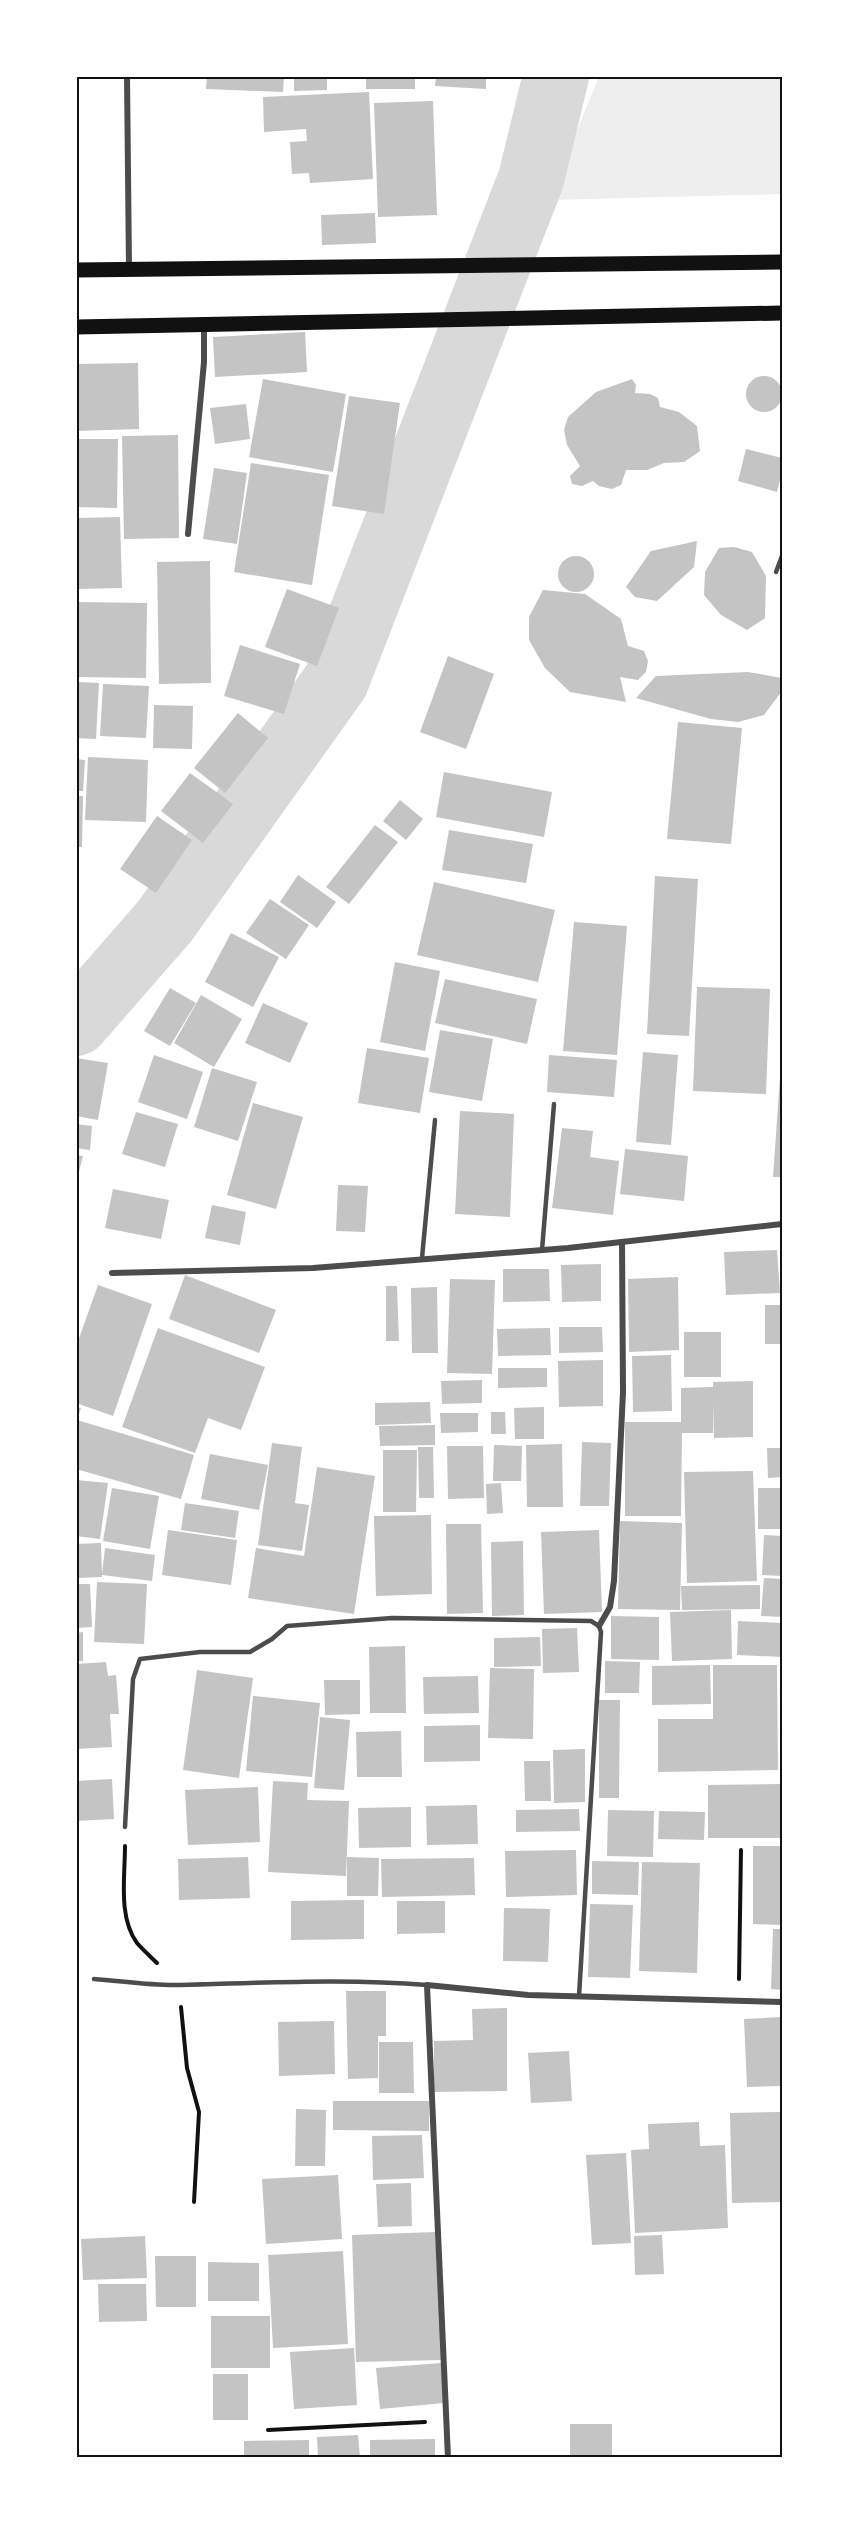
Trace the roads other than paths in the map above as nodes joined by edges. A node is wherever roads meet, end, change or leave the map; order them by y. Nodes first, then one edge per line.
1 (127, 76) edge
2 (783, 261) edge
3 (76, 270) edge
4 (129, 270) junction
5 (783, 313) edge
6 (204, 324) junction
7 (76, 327) edge
8 (188, 534) dead end
9 (783, 556) edge
10 (776, 572) dead end
11 (554, 1104) dead end
12 (435, 1120) dead end
13 (783, 1224) edge
14 (622, 1242) junction
15 (542, 1250) junction
16 (422, 1258) junction
17 (112, 1273) dead end
18 (599, 1626) junction
19 (125, 1827) road end
20 (94, 1979) dead end
21 (427, 1985) junction
22 (579, 1996) junction
23 (783, 2002) edge
24 (448, 2457) edge

1 - 4 street
2 - 4 main road
3 - 4 main road
5 - 6 main road
6 - 7 main road
6 - 8 street
9 - 10 lane
11 - 15 lane
12 - 16 lane
13 - 14 street
14 - 15 street
14 - 18 street
15 - 16 street
16 - 17 street
18 - 19 lane
18 - 22 lane
20 - 21 lane
21 - 22 street
21 - 24 street
22 - 23 street

